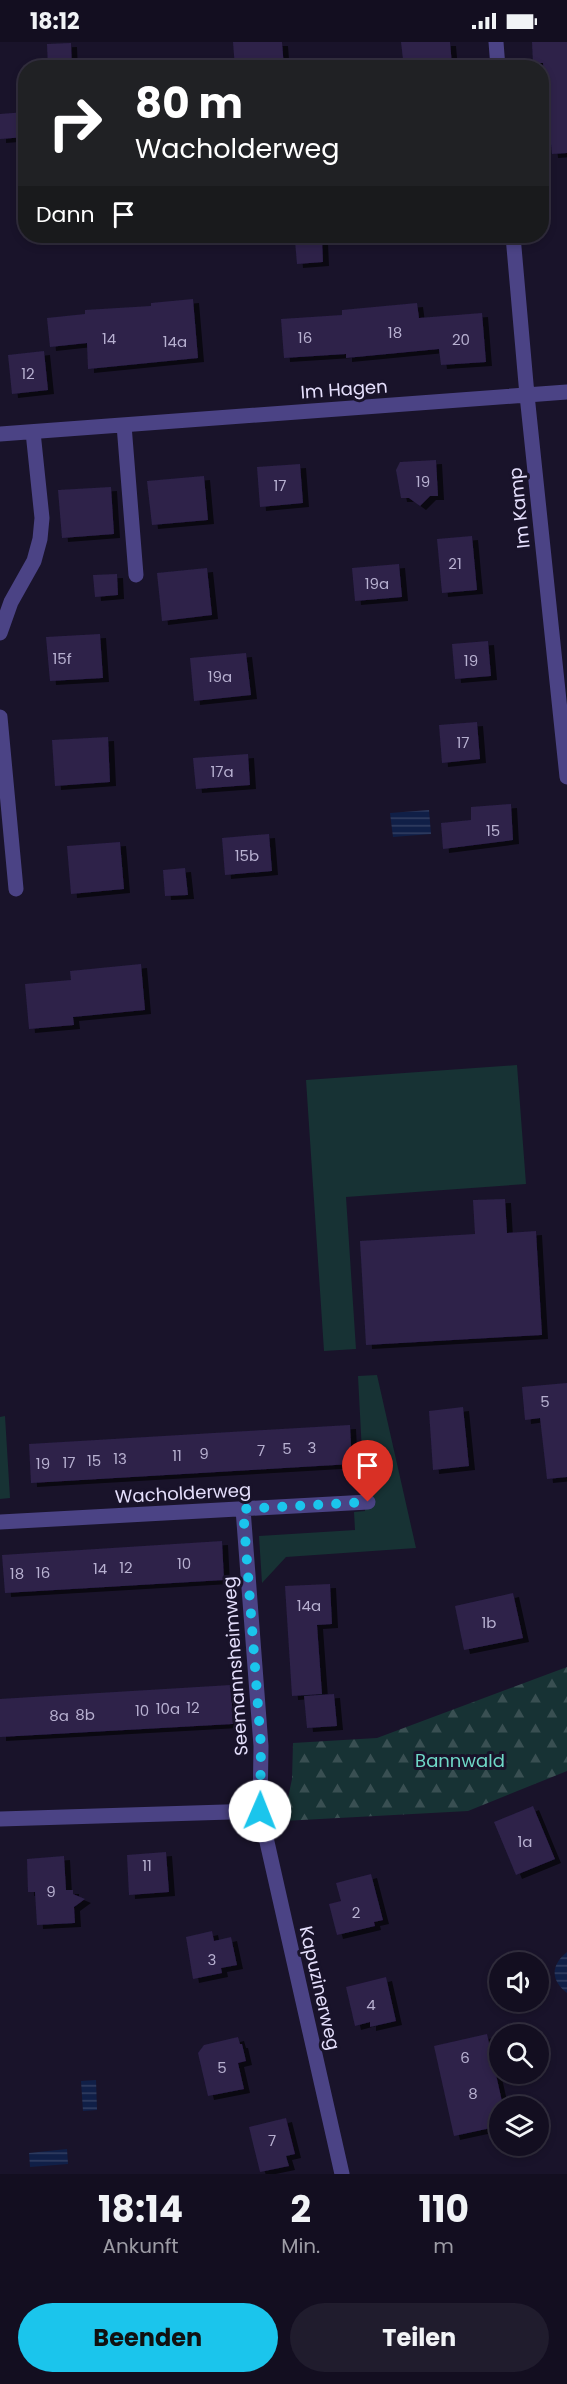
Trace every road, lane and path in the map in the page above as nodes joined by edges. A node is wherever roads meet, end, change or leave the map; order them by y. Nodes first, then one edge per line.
1 (496, 42) edge
2 (497, 60) edge
3 (514, 243) edge
4 (567, 392) edge
5 (527, 395) junction
6 (124, 425) junction
7 (33, 432) junction
8 (0, 434) edge
9 (136, 575) dead end
10 (0, 633) edge
11 (0, 717) edge
12 (567, 777) edge
13 (16, 890) dead end
14 (368, 1502) dead end
15 (243, 1509) junction
16 (0, 1522) edge
17 (260, 1811) junction
18 (0, 1819) edge
19 (342, 2174) edge

1 - 2 street
3 - 5 street, Im Kamp
4 - 5 street, Im Hagen
5 - 6 street, Im Hagen
5 - 12 street, Im Kamp
6 - 7 street, Im Hagen
6 - 9 street
7 - 8 street, Im Hagen
7 - 10 street
11 - 13 street
14 - 15 street, Wacholderweg
15 - 16 street, Wacholderweg
15 - 17 street, Seemannsheimweg
17 - 18 street
17 - 19 street, Kapuzinerweg

